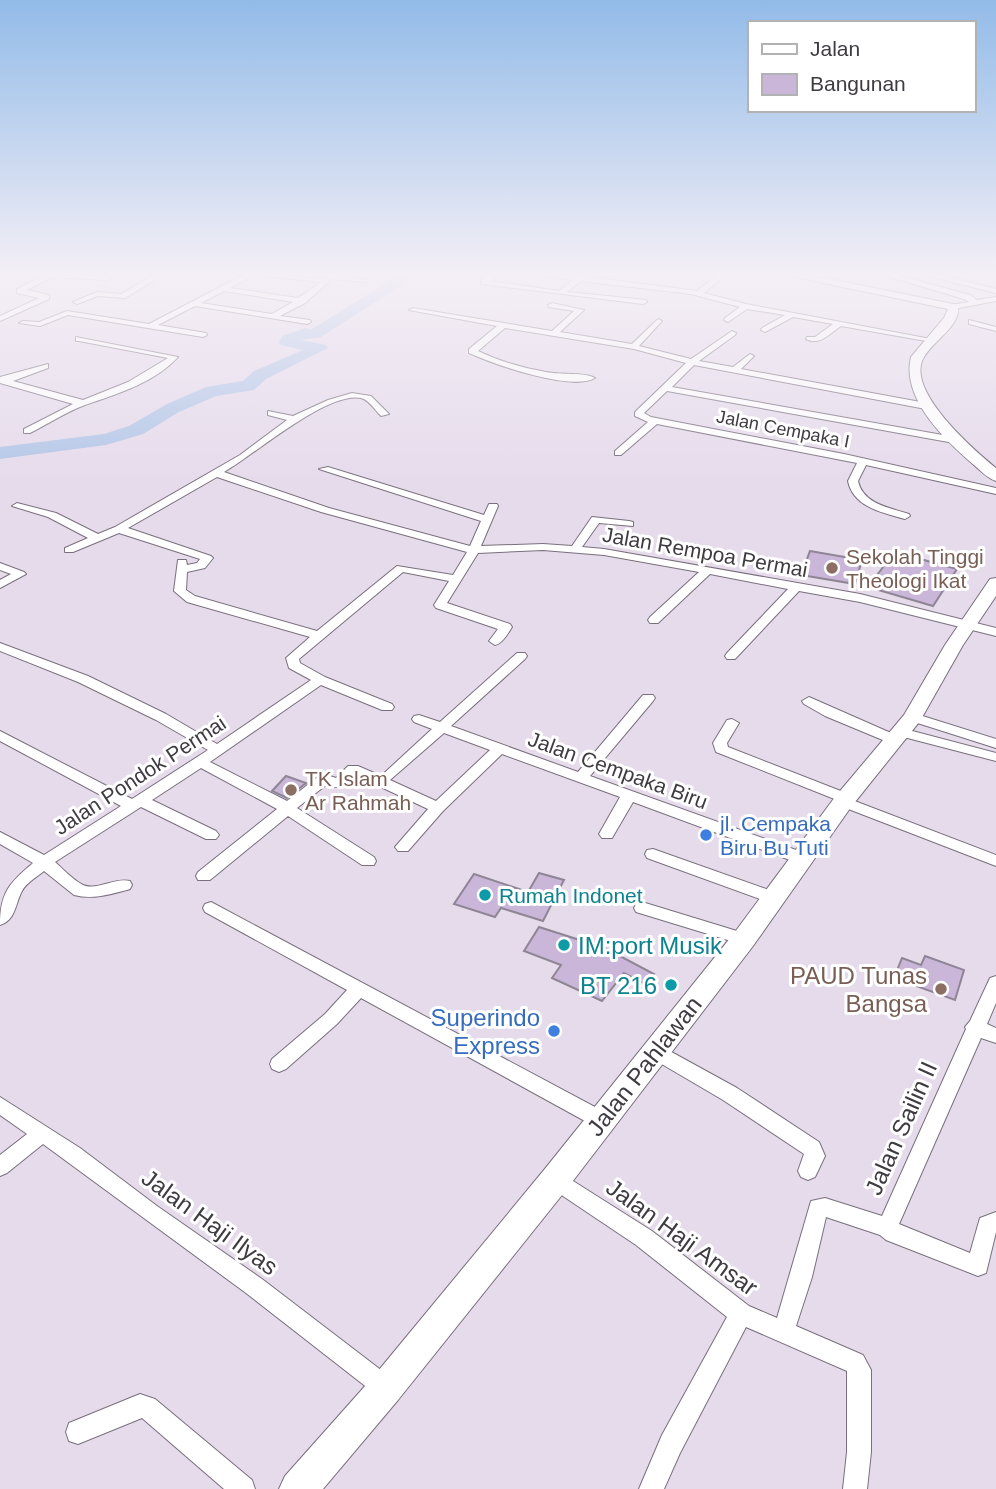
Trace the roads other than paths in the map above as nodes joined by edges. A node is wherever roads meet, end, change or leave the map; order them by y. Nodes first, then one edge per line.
1 (92, 341) edge
2 (484, 341) edge
3 (600, 341) edge
4 (639, 341) edge
5 (720, 341) edge
6 (931, 341) edge
7 (634, 347) junction
8 (750, 356) dead end
9 (692, 362) junction
10 (45, 366) dead end
11 (735, 370) junction
12 (591, 379) dead end
13 (3, 382) edge
14 (665, 388) junction
15 (83, 402) junction
16 (926, 406) junction
17 (271, 413) dead end
18 (384, 414) dead end
19 (294, 419) junction
20 (656, 420) junction
21 (27, 431) dead end
22 (954, 440) junction
23 (618, 453) dead end
24 (863, 461) junction
25 (324, 469) dead end
26 (216, 473) junction
27 (996, 476) edge
28 (996, 491) edge
29 (17, 506) dead end
30 (493, 506) dead end
31 (905, 516) dead end
32 (487, 519) junction
33 (629, 524) dead end
34 (119, 529) junction
35 (97, 538) junction
36 (575, 549) junction
37 (69, 550) dead end
38 (182, 550) junction
39 (474, 550) junction
40 (0, 566) edge
41 (182, 569) junction
42 (706, 572) junction
43 (457, 579) junction
44 (996, 583) edge
45 (0, 585) edge
46 (795, 588) junction
47 (654, 620) dead end
48 (967, 627) junction
49 (996, 632) edge
50 (317, 635) junction
51 (495, 641) dead end
52 (0, 648) edge
53 (521, 656) dead end
54 (731, 656) dead end
55 (320, 680) junction
56 (648, 698) dead end
57 (809, 701) dead end
58 (387, 706) dead end
59 (419, 719) dead end
60 (732, 723) dead end
61 (904, 728) junction
62 (442, 729) junction
63 (0, 735) edge
64 (996, 744) edge
65 (499, 749) junction
66 (218, 750) junction
67 (996, 757) edge
68 (201, 762) junction
69 (388, 776) dead end
70 (580, 779) junction
71 (628, 797) junction
72 (845, 800) junction
73 (135, 803) junction
74 (438, 808) junction
75 (288, 810) junction
76 (607, 834) dead end
77 (211, 835) dead end
78 (0, 837) edge
79 (403, 847) dead end
80 (653, 854) dead end
81 (804, 859) junction
82 (368, 860) dead end
83 (996, 861) edge
84 (44, 862) junction
85 (204, 876) dead end
86 (124, 885) dead end
87 (774, 898) junction
88 (211, 908) dead end
89 (642, 908) dead end
90 (0, 919) edge
91 (744, 939) junction
92 (996, 983) edge
93 (360, 988) junction
94 (974, 1027) junction
95 (996, 1036) edge
96 (655, 1051) junction
97 (279, 1064) dead end
98 (0, 1105) edge
99 (601, 1120) junction
100 (41, 1134) junction
101 (0, 1167) edge
102 (808, 1171) dead end
103 (555, 1180) junction
104 (996, 1222) edge
105 (887, 1227) junction
106 (741, 1314) junction
107 (783, 1333) junction
108 (386, 1388) junction
109 (78, 1432) dead end
110 (243, 1489) edge
111 (298, 1489) edge
112 (651, 1489) edge
113 (855, 1489) edge

1 - 15 street
2 - 12 street
3 - 7 street
4 - 7 street
5 - 9 street
6 - 16 main road
7 - 9 street
8 - 11 street
9 - 11 street
9 - 14 street
10 - 13 street
11 - 16 street
13 - 15 street
14 - 20 street
14 - 22 street
15 - 21 street
16 - 22 main road
17 - 19 street
18 - 19 street
19 - 26 street
20 - 23 street
20 - 24 street, Jalan Cempaka I
22 - 27 main road
24 - 28 street, Jalan Cempaka I
24 - 31 street
25 - 32 street
26 - 34 street
26 - 39 street, Jalan Rempoa Permai
29 - 35 street
30 - 32 street
32 - 39 street
33 - 36 street
34 - 35 street
34 - 38 street
35 - 37 street
36 - 39 street, Jalan Rempoa Permai
36 - 42 street, Jalan Rempoa Permai
38 - 41 street
38 - 41 street
39 - 43 street
40 - 45 street
41 - 50 street
42 - 46 street, Jalan Rempoa Permai
42 - 47 street
43 - 50 street
43 - 51 street
44 - 48 main road, Jalan Pahlawan
46 - 48 street, Jalan Rempoa Permai
46 - 54 street
48 - 49 street, Jalan Rempoa Permai
48 - 61 main road, Jalan Pahlawan
50 - 55 street
52 - 66 street
53 - 62 street
55 - 58 street
55 - 66 street, Jalan Pondok Permai
56 - 70 street
57 - 61 street
59 - 62 street, Jalan Cempaka Biru
60 - 72 street
61 - 64 street
61 - 67 street
61 - 72 main road, Jalan Pahlawan
62 - 65 street, Jalan Cempaka Biru
62 - 69 street
63 - 73 street
65 - 70 street, Jalan Cempaka Biru
65 - 74 street
66 - 68 street, Jalan Pondok Permai
68 - 73 street, Jalan Pondok Permai
68 - 75 street
70 - 71 street, Jalan Cempaka Biru
71 - 76 street
71 - 81 street, Jalan Cempaka Biru
72 - 81 main road, Jalan Pahlawan
72 - 83 street
73 - 77 street
73 - 84 street, Jalan Pondok Permai
74 - 75 street
74 - 79 street
75 - 82 street
75 - 85 street
78 - 84 street
80 - 87 street
81 - 87 main road, Jalan Pahlawan
84 - 86 street
84 - 90 street, Jalan Pondok Permai
87 - 91 main road, Jalan Pahlawan
88 - 93 street
89 - 91 street
91 - 96 main road, Jalan Pahlawan
92 - 94 street, Jalan Sailin II
93 - 97 street
93 - 99 street
94 - 95 street
94 - 105 street, Jalan Sailin II
96 - 99 main road, Jalan Pahlawan
96 - 102 street
98 - 100 street, Jalan Haji Ilyas
99 - 103 main road, Jalan Pahlawan
100 - 101 street
100 - 108 street, Jalan Haji Ilyas
103 - 106 street, Jalan Haji Amsar
103 - 108 main road, Jalan Pahlawan
104 - 105 street
105 - 107 street, Jalan Sailin II
106 - 107 street, Jalan Haji Amsar
106 - 112 street
107 - 113 street, Jalan Haji Amsar
108 - 111 main road, Jalan Pahlawan
109 - 110 street

